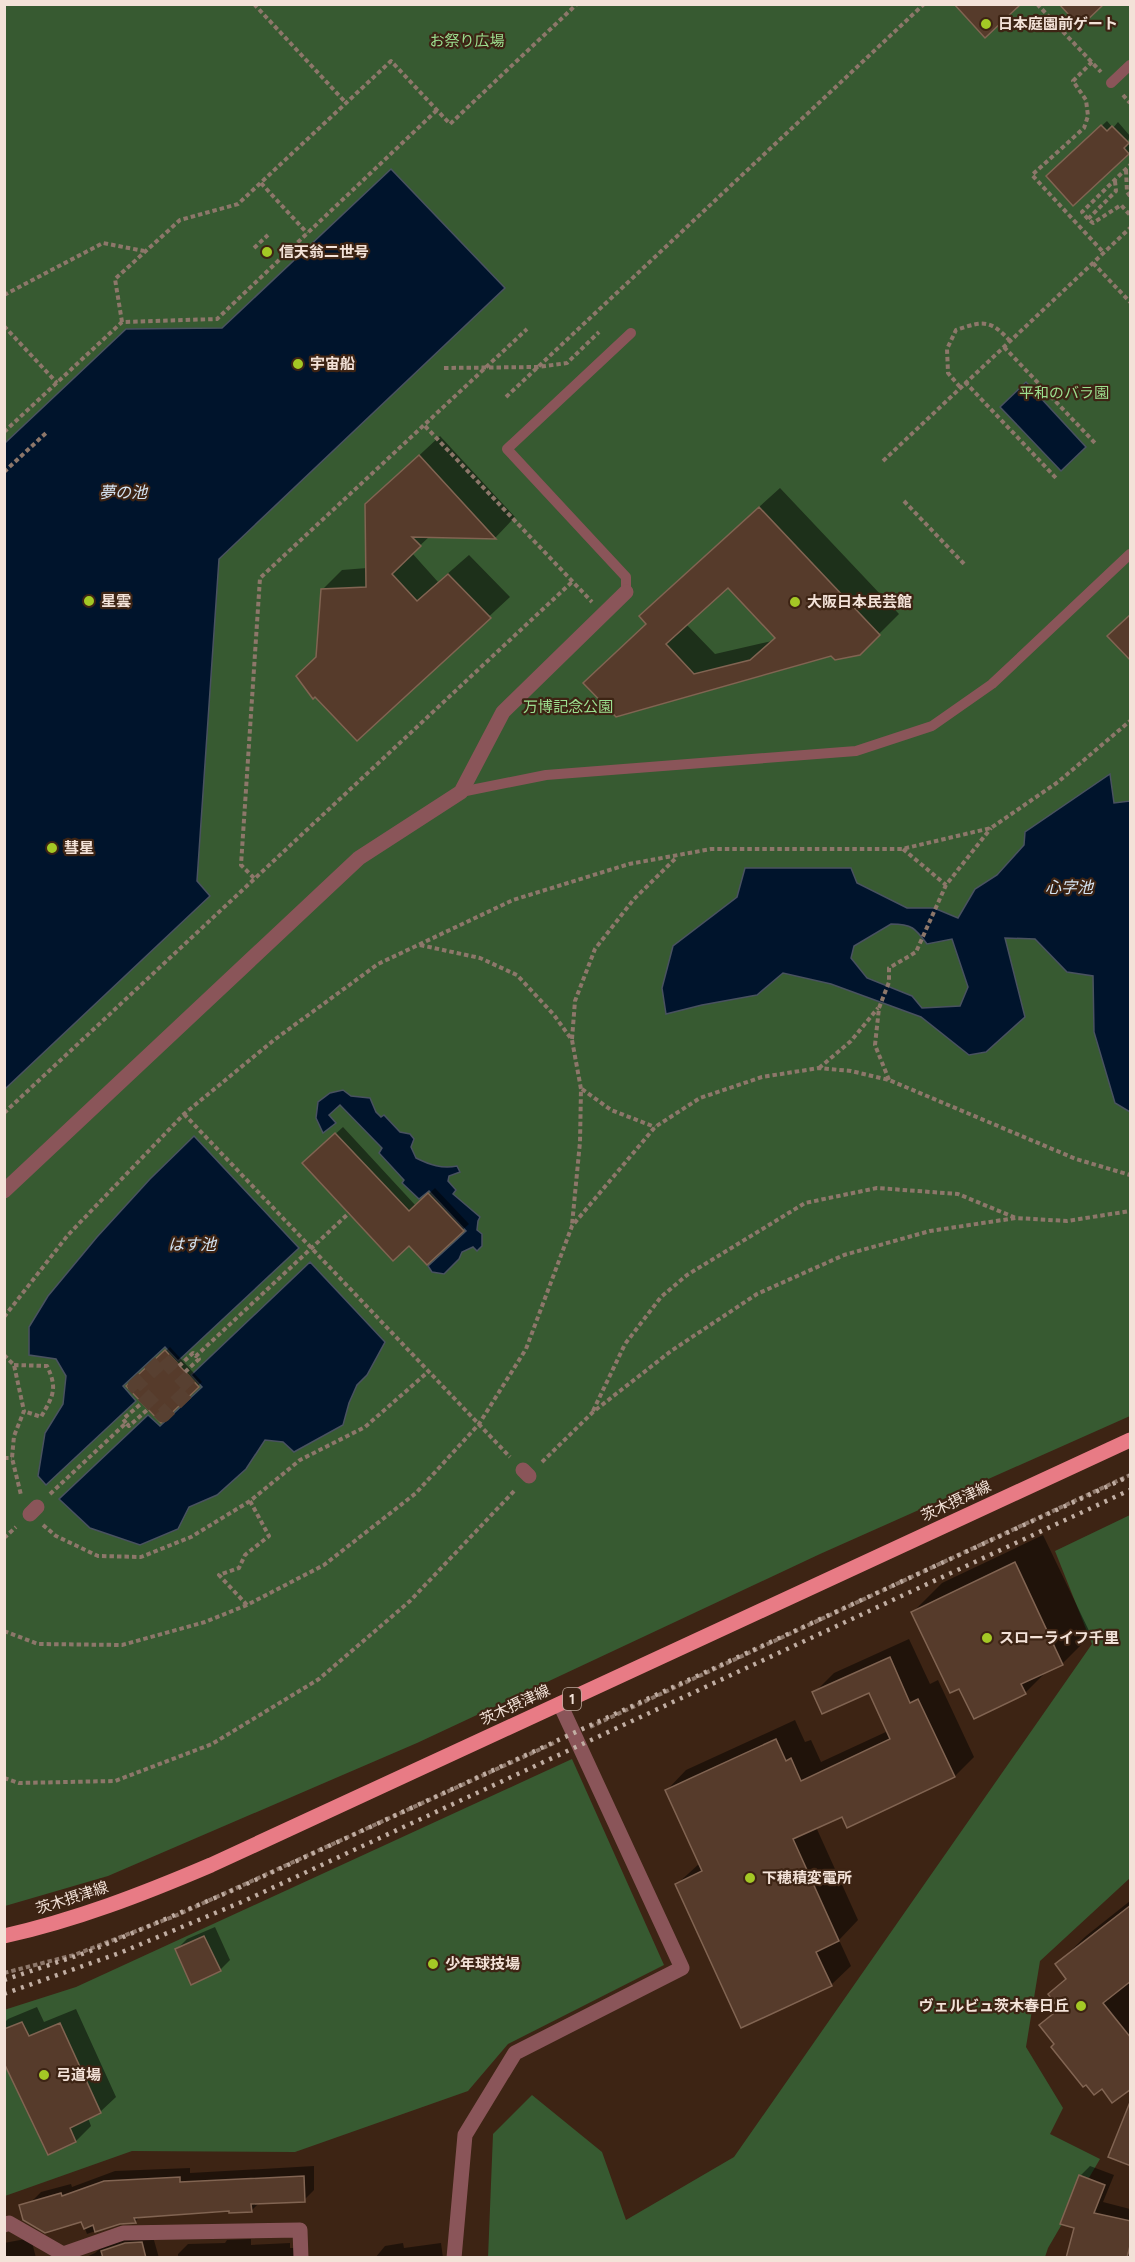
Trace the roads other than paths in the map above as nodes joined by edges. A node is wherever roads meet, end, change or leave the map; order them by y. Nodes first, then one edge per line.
1 (1131, 64) edge
2 (1111, 83) road end
3 (630, 333) dead end
4 (1131, 554) edge
5 (626, 592) joint
6 (460, 792) junction
7 (4, 1191) edge
8 (1131, 1440) edge
9 (560, 1704) junction
10 (4, 1936) edge
11 (4, 2224) edge
12 (301, 2258) edge
13 (454, 2258) edge

1 - 2 lane
3 - 5 lane
4 - 6 lane
5 - 6 street
6 - 7 street
8 - 9 main road, 茨木摂津線 / 1
9 - 10 main road, 茨木摂津線 / 1
9 - 13 street
11 - 12 street

